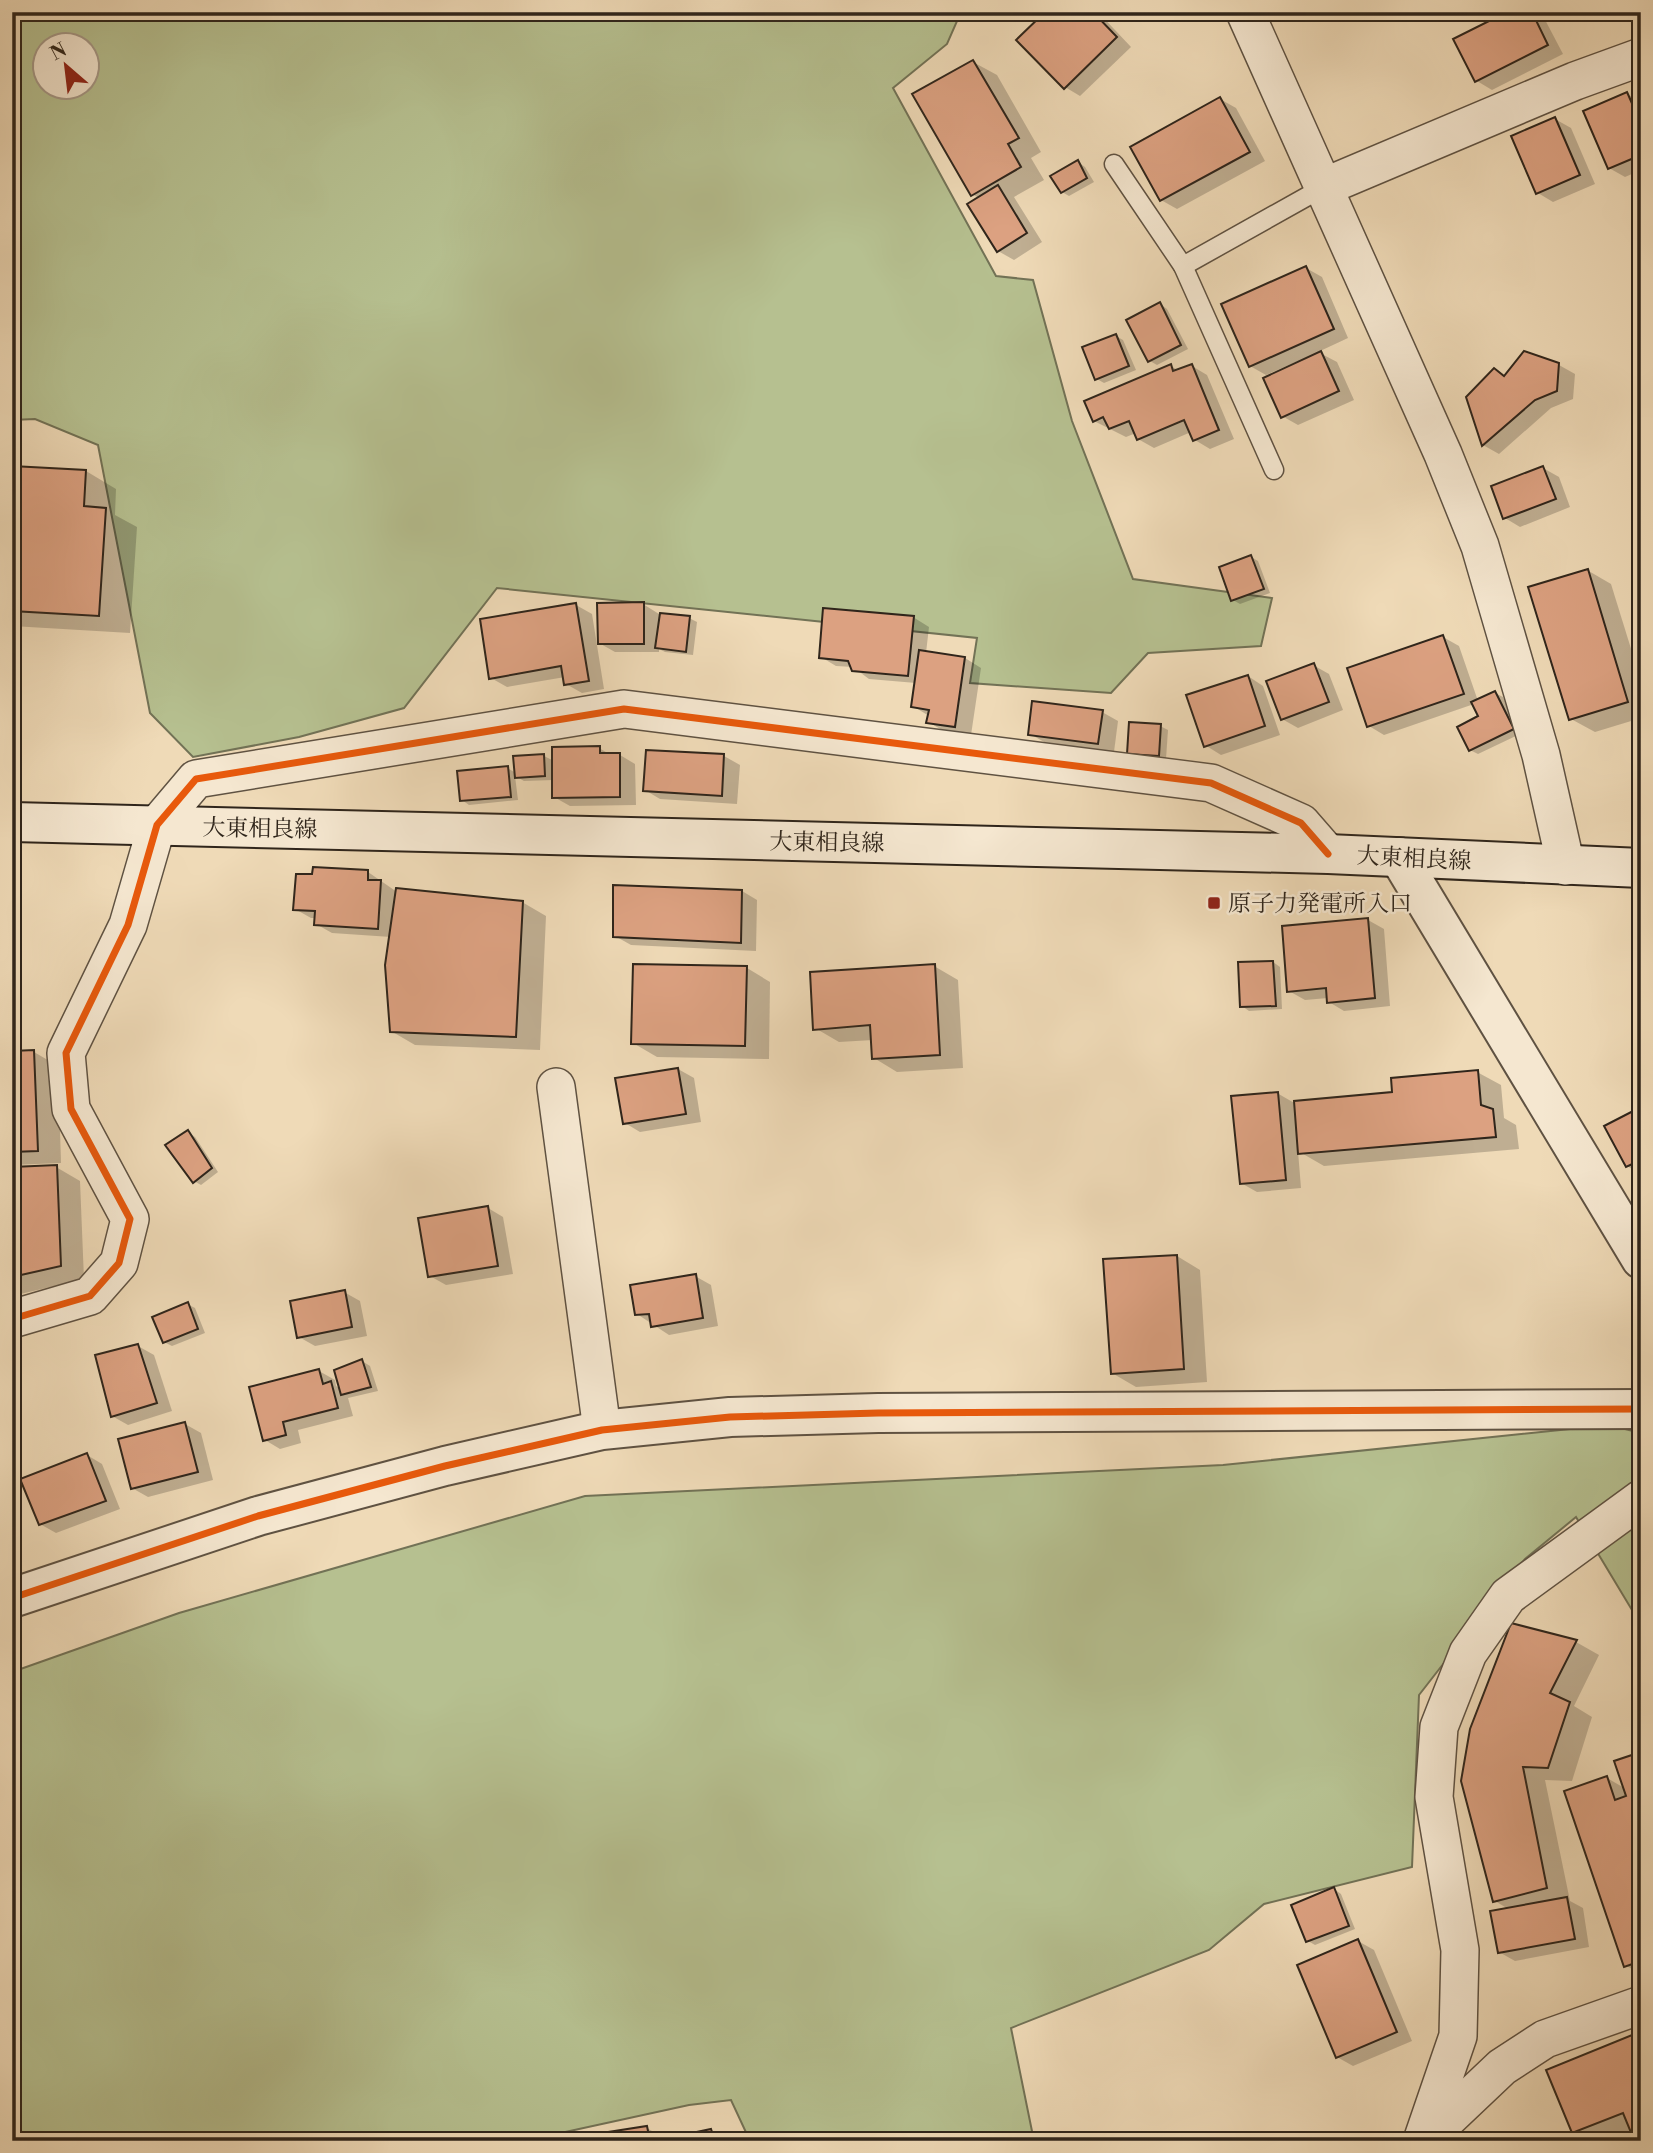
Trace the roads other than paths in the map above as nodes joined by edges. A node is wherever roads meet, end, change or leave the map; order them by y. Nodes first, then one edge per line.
1 (1245, 12) edge
2 (1641, 57) edge
3 (1114, 164) dead end
4 (1324, 187) junction
5 (1183, 266) junction
6 (1274, 470) dead end
7 (12, 822) edge
8 (157, 825) junction
9 (1328, 854) junction
10 (1399, 857) junction
11 (1566, 866) junction
12 (1641, 868) edge
13 (556, 1087) dead end
14 (1641, 1259) edge
15 (12, 1319) edge
16 (1641, 1409) edge
17 (601, 1430) junction
18 (1641, 1499) edge
19 (12, 1598) edge
20 (1641, 2006) edge
21 (1423, 2141) edge

1 - 4 street
2 - 4 street
3 - 5 lane
4 - 5 lane
4 - 11 street
5 - 6 lane
7 - 8 street, 大東相良線
8 - 9 street, 大東相良線
8 - 9 street
8 - 15 street
9 - 10 street, 大東相良線
10 - 11 street, 大東相良線
10 - 14 street
11 - 12 street, 大東相良線
13 - 17 street
16 - 17 street
17 - 19 street
18 - 21 street
20 - 21 street

